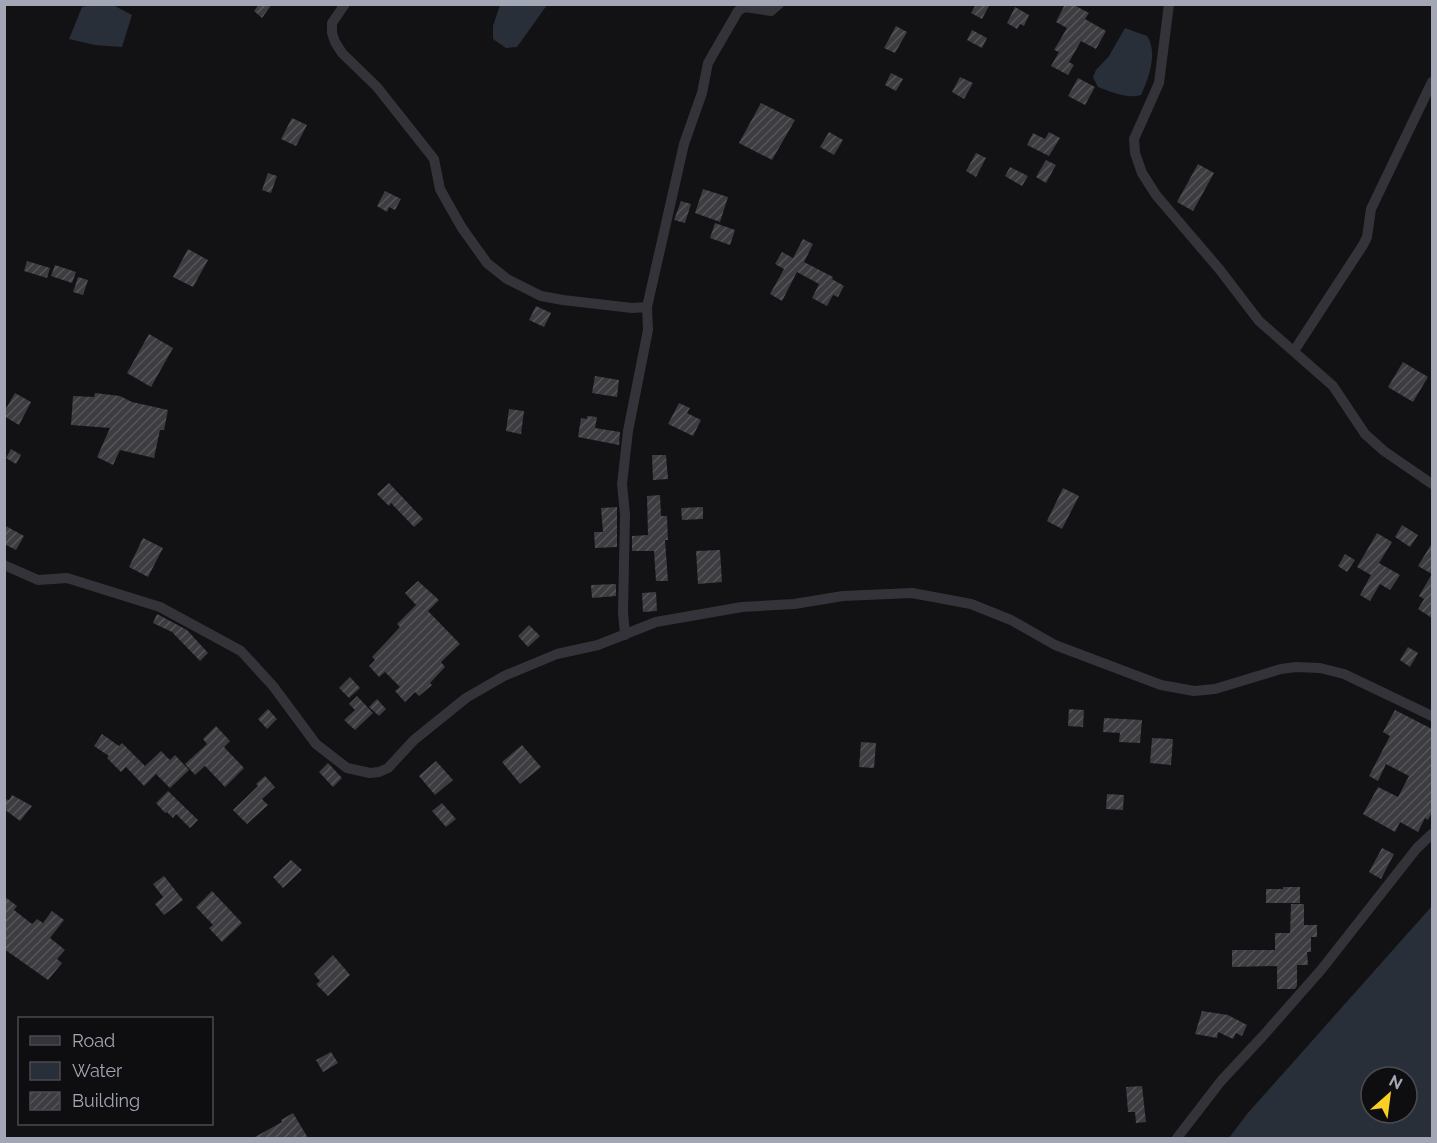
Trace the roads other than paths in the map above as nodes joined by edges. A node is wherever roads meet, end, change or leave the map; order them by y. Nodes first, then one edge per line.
1 (345, 4) edge
2 (779, 4) edge
3 (1169, 4) edge
4 (1432, 82) edge
5 (647, 307) junction
6 (1294, 351) junction
7 (1432, 484) edge
8 (4, 566) edge
9 (625, 635) junction
10 (1432, 716) edge
11 (1432, 834) edge
12 (1177, 1138) edge

1 - 5 street
2 - 5 street
3 - 6 street
4 - 6 street
5 - 9 street
6 - 7 street
8 - 9 street
9 - 10 street
11 - 12 street

